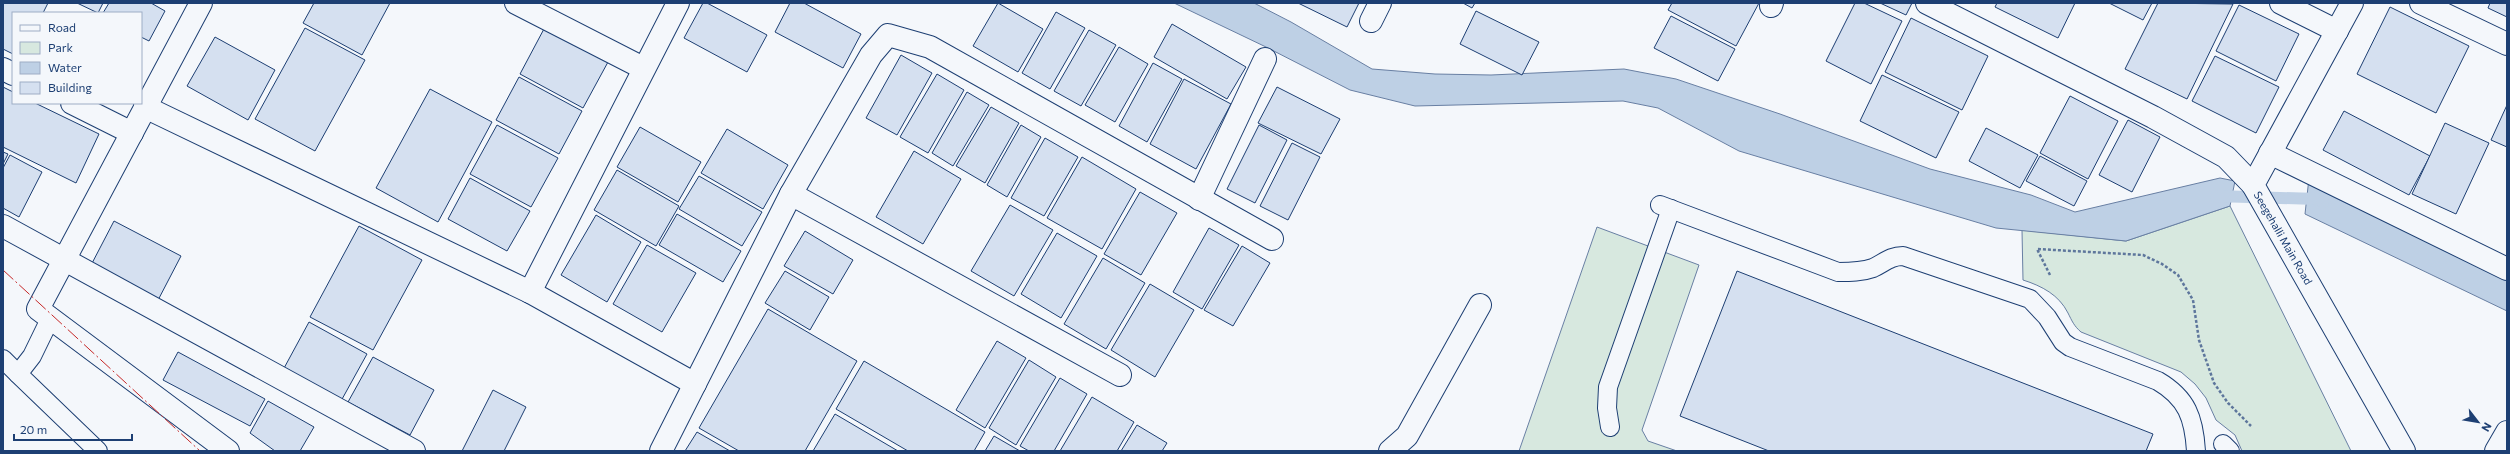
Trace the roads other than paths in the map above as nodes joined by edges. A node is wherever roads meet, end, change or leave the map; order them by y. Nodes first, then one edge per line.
1 (201, 3) edge
2 (516, 3) edge
3 (678, 3) edge
4 (1927, 3) edge
5 (2281, 3) edge
6 (2352, 3) edge
7 (2421, 3) edge
8 (2337, 30) junction
9 (2507, 44) edge
10 (1265, 59) dead end
11 (643, 68) junction
12 (3, 69) edge
13 (12, 74) edge
14 (74, 104) edge
15 (145, 107) junction
16 (132, 133) junction
17 (2270, 153) junction
18 (2253, 185) junction
19 (791, 194) junction
20 (1200, 199) junction
21 (3, 226) edge
22 (1272, 239) dead end
23 (64, 260) junction
24 (2507, 269) edge
25 (530, 292) junction
26 (1480, 305) dead end
27 (50, 319) junction
28 (3, 359) edge
29 (18, 374) junction
30 (1120, 376) dead end
31 (695, 384) junction
32 (1610, 427) dead end
33 (2507, 432) edge
34 (98, 451) edge
35 (228, 451) edge
36 (414, 451) edge
37 (661, 451) edge
38 (1390, 451) edge
39 (2196, 451) edge
40 (2404, 451) edge
41 (2496, 451) edge

1 - 15 street
2 - 11 street
3 - 11 street
4 - 18 street
5 - 8 street
6 - 8 street, Seegehalli Main Road
7 - 9 street
8 - 17 street, Seegehalli Main Road
10 - 20 street
11 - 25 street
12 - 13 street
14 - 16 street
15 - 16 street
15 - 25 street
16 - 23 street
17 - 18 street, Seegehalli Main Road
17 - 24 street
18 - 40 street, Seegehalli Main Road
19 - 20 street
19 - 30 street
19 - 31 street
20 - 22 street
21 - 23 street
23 - 27 street
23 - 36 street
25 - 31 street
26 - 38 street
27 - 29 lane
27 - 35 street
28 - 29 lane
29 - 34 lane
31 - 37 street
32 - 39 lane
33 - 41 street

